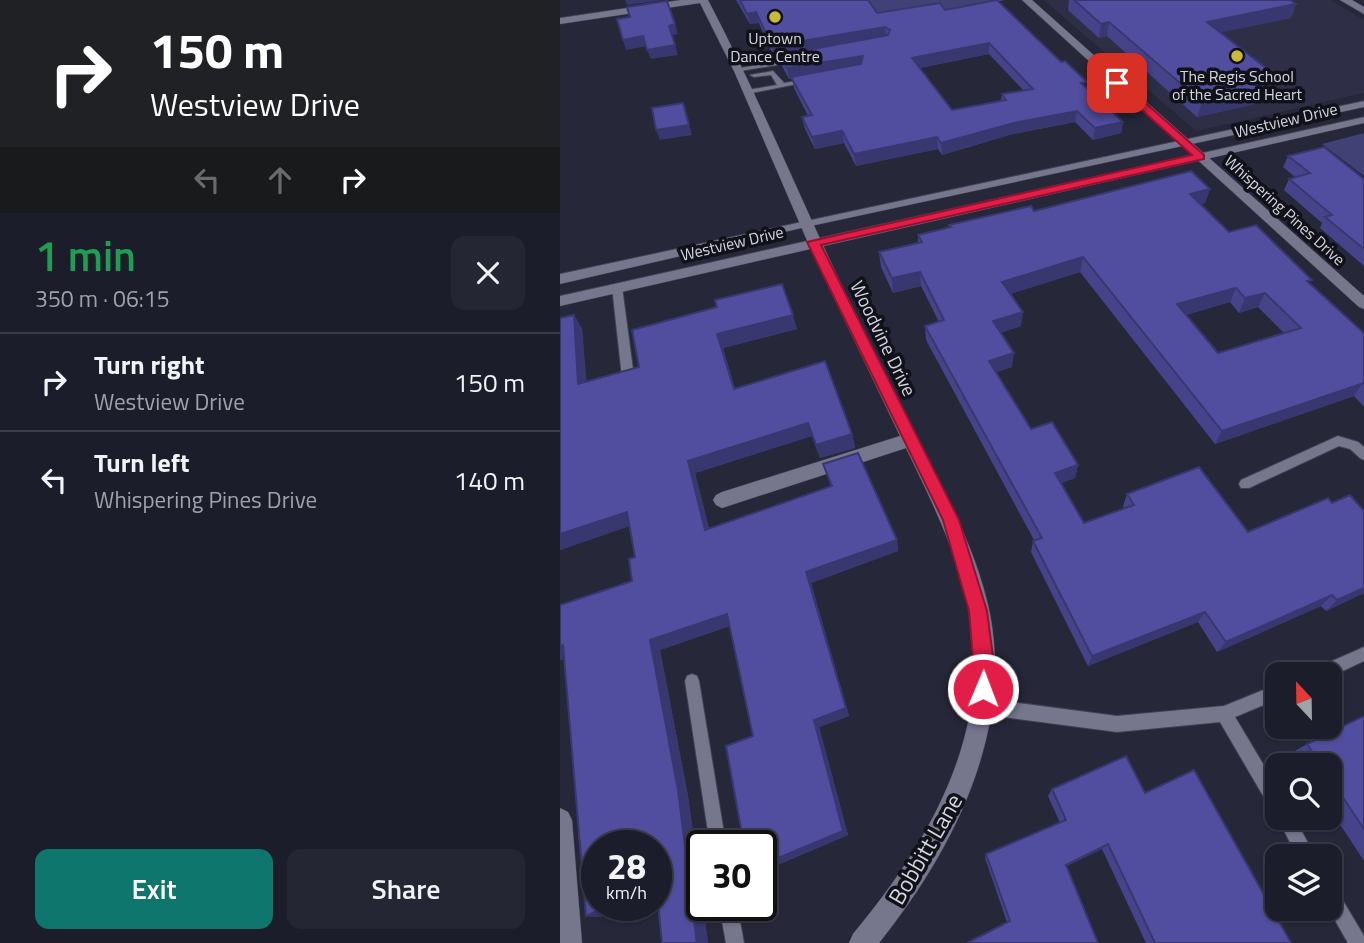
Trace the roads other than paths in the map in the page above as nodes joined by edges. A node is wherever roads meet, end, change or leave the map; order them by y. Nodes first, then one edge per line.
1 (701, 0) edge
2 (1027, 0) edge
3 (1345, 0) edge
4 (1364, 11) edge
5 (560, 22) edge
6 (803, 58) edge
7 (741, 73) junction
8 (821, 78) edge
9 (782, 86) junction
10 (750, 92) junction
11 (1364, 104) edge
12 (1364, 120) edge
13 (1184, 142) junction
14 (1200, 157) junction
15 (806, 223) junction
16 (814, 242) junction
17 (560, 279) edge
18 (617, 287) junction
19 (560, 301) edge
20 (1364, 304) edge
21 (628, 377) edge
22 (910, 440) junction
23 (1364, 455) edge
24 (1245, 484) dead end
25 (722, 500) dead end
26 (1364, 654) edge
27 (1342, 664) edge
28 (692, 681) dead end
29 (1265, 697) edge
30 (981, 706) junction
31 (1224, 714) junction
32 (1265, 783) edge
33 (560, 820) edge
34 (716, 830) edge
35 (1342, 916) edge
36 (731, 921) edge
37 (569, 943) edge
38 (735, 943) edge
39 (862, 943) edge
40 (1358, 943) edge

1 - 5 street
1 - 7 street, Woodvine Drive
2 - 13 street, Whispering Pines Drive
3 - 4 street
6 - 7 lane
7 - 9 lane
7 - 10 street, Woodvine Drive
8 - 9 lane
9 - 10 lane
10 - 15 street, Woodvine Drive
11 - 13 street, Westview Drive
12 - 14 street, Westview Drive
13 - 14 street, Whispering Pines Drive
13 - 15 street, Westview Drive
14 - 16 street, Westview Drive
14 - 20 street, Whispering Pines Drive
15 - 16 street, Woodvine Drive
15 - 17 street, Westview Drive
16 - 18 street, Westview Drive
16 - 22 street, Woodvine Drive
18 - 19 street, Westview Drive
18 - 21 lane
22 - 25 street
22 - 30 street, Woodvine Drive
23 - 24 lane
26 - 27 lane
28 - 34 lane
29 - 31 lane
30 - 31 lane
30 - 39 street, Bobbitt Lane
31 - 32 lane
33 - 37 street
35 - 40 lane
36 - 38 lane

